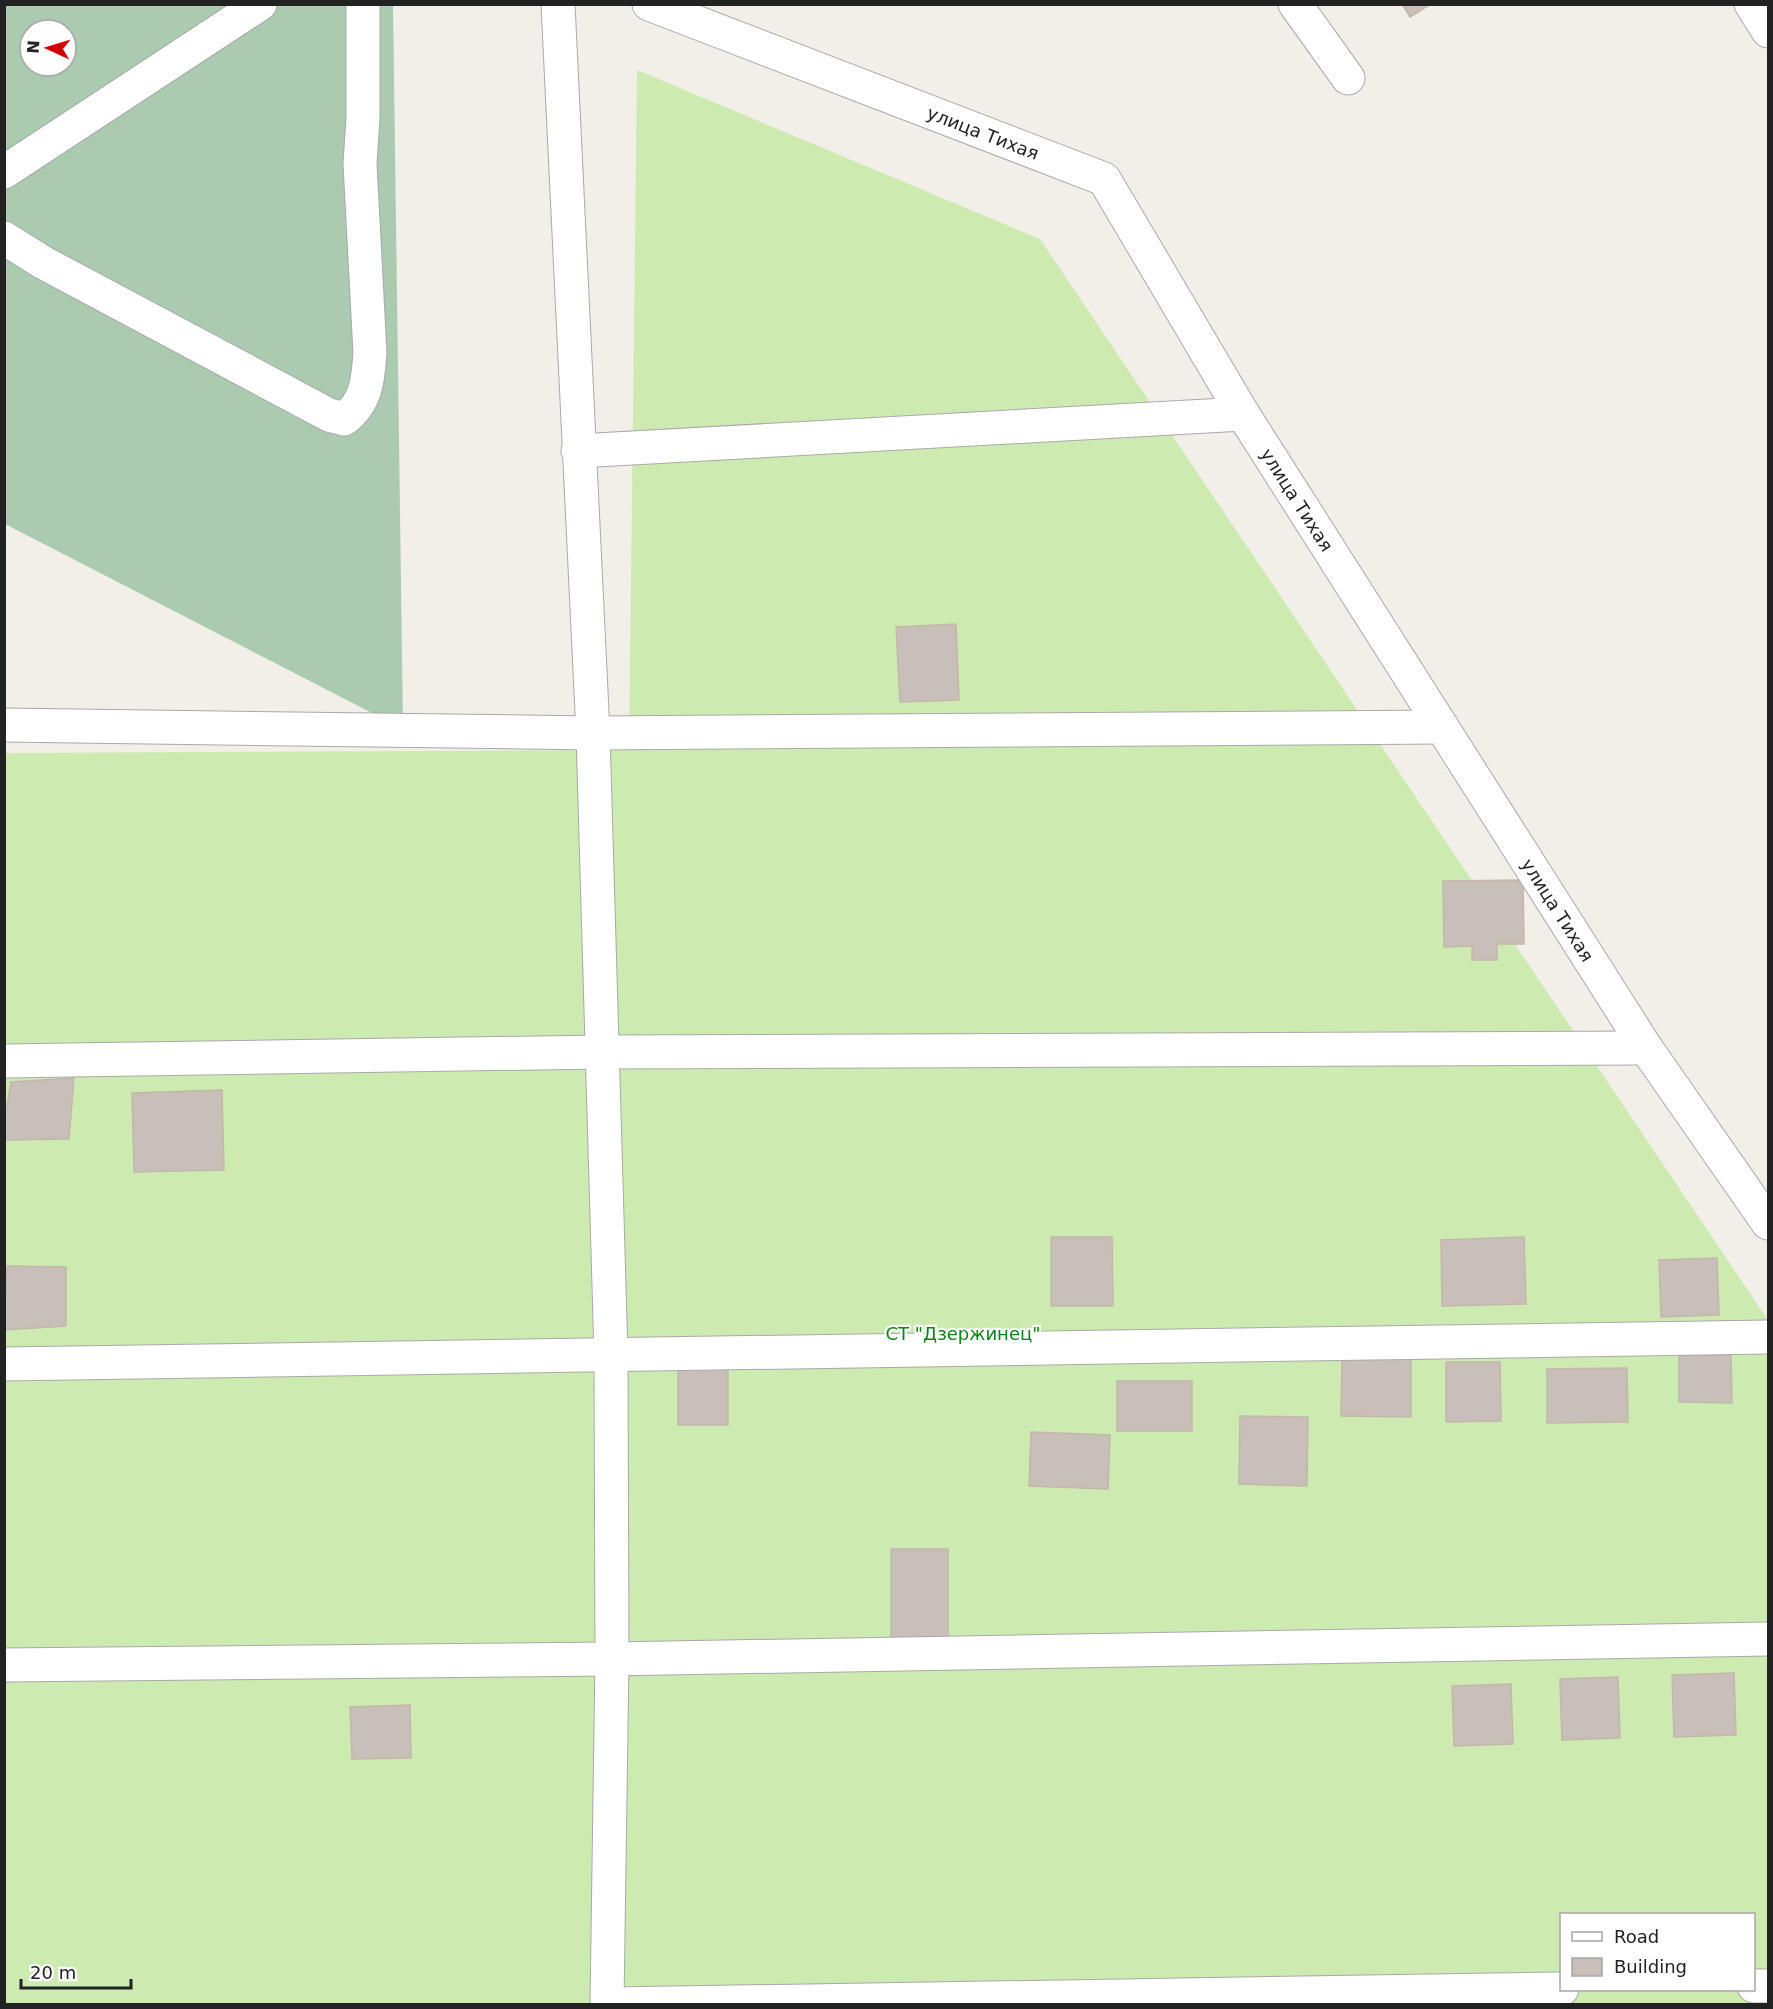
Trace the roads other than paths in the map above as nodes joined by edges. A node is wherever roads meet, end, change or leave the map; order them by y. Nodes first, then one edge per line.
1 (260, 4) edge
2 (363, 4) edge
3 (558, 4) edge
4 (649, 4) edge
5 (1295, 4) edge
6 (1751, 4) edge
7 (1768, 31) edge
8 (1348, 78) dead end
9 (4, 172) edge
10 (4, 238) edge
11 (1243, 414) junction
12 (578, 451) junction
13 (4, 725) edge
14 (1442, 727) junction
15 (593, 733) junction
16 (1646, 1048) junction
17 (601, 1052) junction
18 (4, 1061) edge
19 (1768, 1223) edge
20 (1768, 1338) edge
21 (612, 1354) junction
22 (4, 1364) edge
23 (1768, 1639) edge
24 (612, 1659) junction
25 (4, 1665) edge
26 (1560, 1989) edge
27 (608, 2004) edge
28 (613, 2004) edge

1 - 9 street
2 - 10 street
3 - 12 street
4 - 11 street, улица Тихая
5 - 8 street
6 - 7 street
11 - 12 street
11 - 14 street, улица Тихая
12 - 15 street
13 - 15 street
14 - 15 street
14 - 16 street, улица Тихая
15 - 17 street
16 - 17 street
16 - 19 street, улица Тихая
17 - 18 street
17 - 21 street
20 - 21 street
21 - 22 street
21 - 24 street
23 - 24 street
24 - 25 street
24 - 27 street
26 - 28 street

